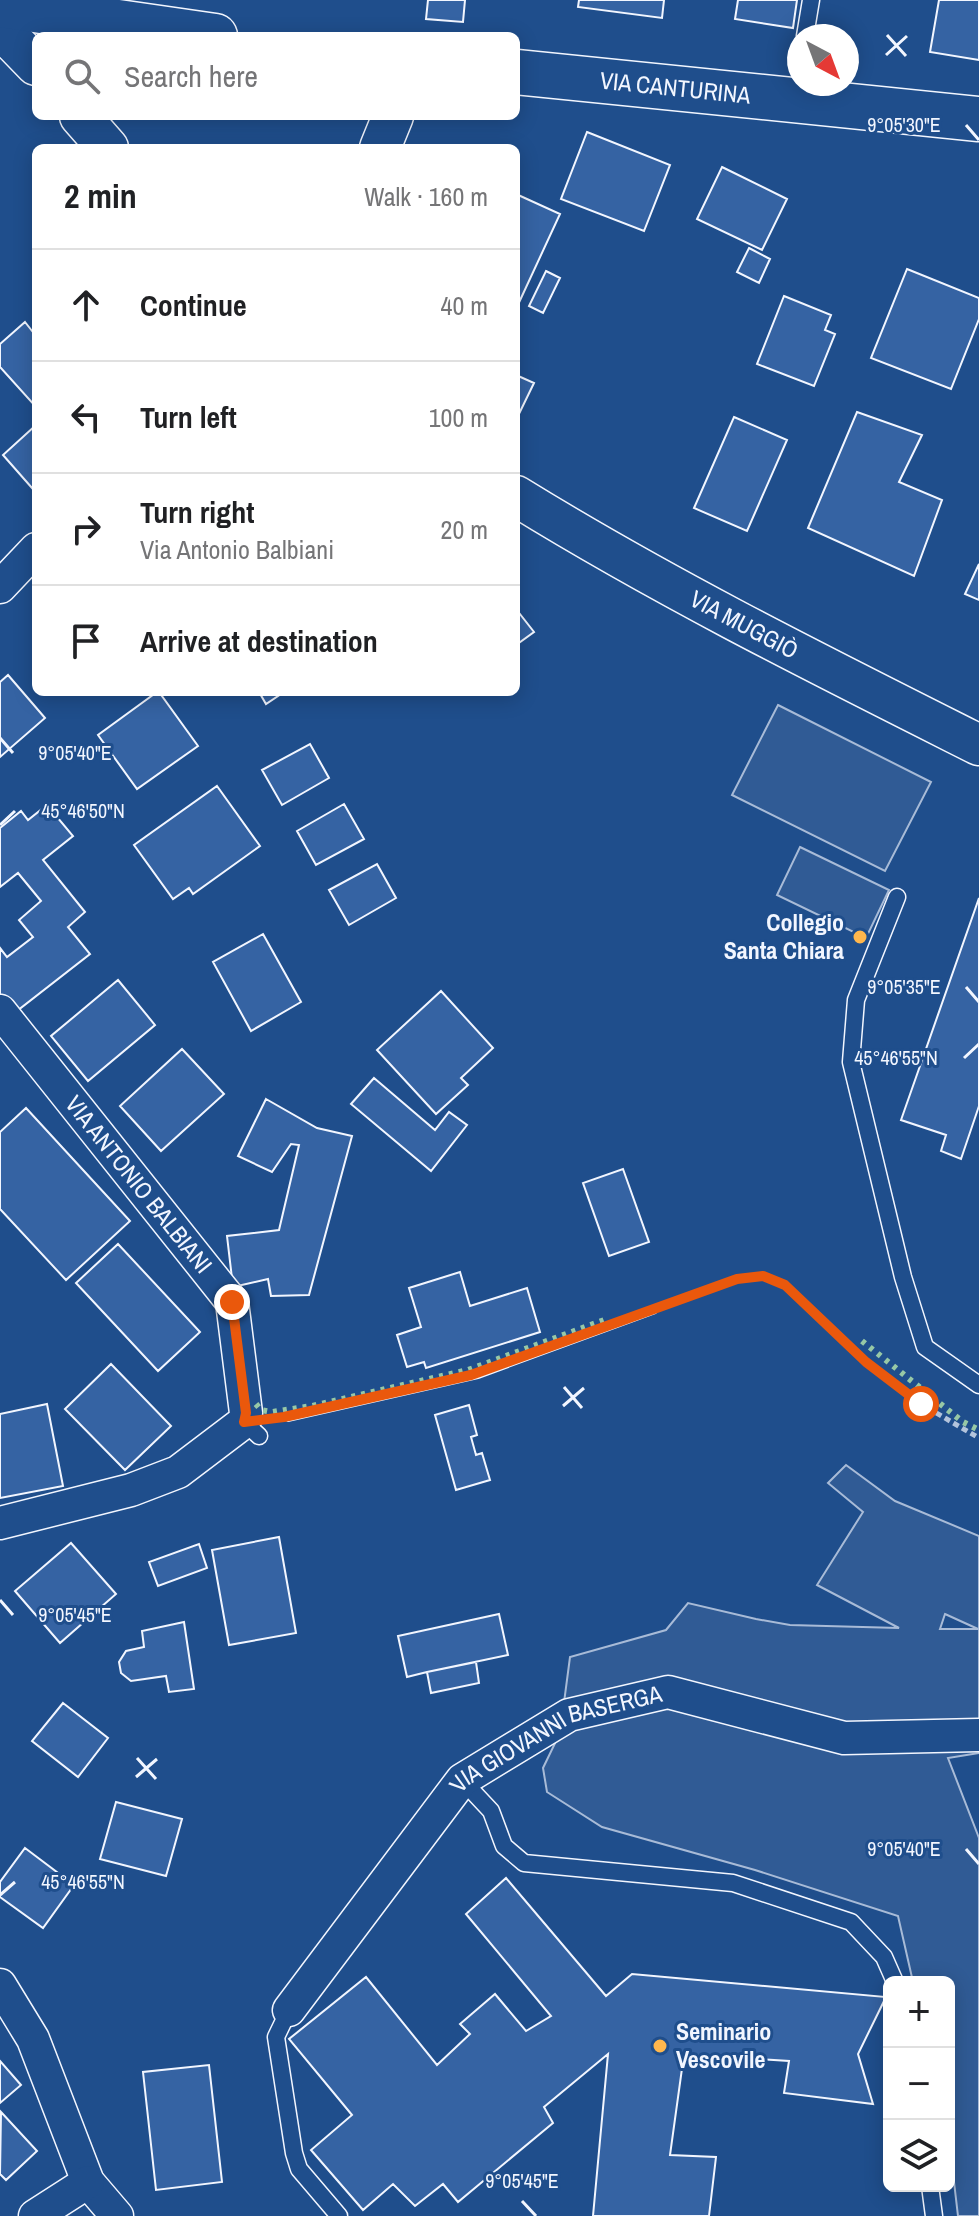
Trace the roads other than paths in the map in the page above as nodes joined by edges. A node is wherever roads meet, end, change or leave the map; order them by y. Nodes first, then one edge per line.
1 (811, 0) edge
2 (0, 5) edge
3 (807, 24) edge
4 (0, 28) edge
5 (187, 32) edge
6 (32, 61) edge
7 (520, 72) edge
8 (787, 89) edge
9 (835, 96) edge
10 (979, 119) edge
11 (84, 120) edge
12 (391, 120) edge
13 (104, 144) edge
14 (382, 144) edge
15 (520, 498) edge
16 (32, 553) edge
17 (0, 587) edge
18 (979, 745) edge
19 (897, 897) dead end
20 (0, 1011) edge
21 (979, 1385) edge
22 (0, 1523) edge
23 (979, 1735) edge
24 (462, 1780) junction
25 (892, 1976) edge
26 (0, 1985) edge
27 (289, 2010) joint
28 (88, 2182) junction
29 (931, 2192) edge
30 (35, 2216) edge
31 (117, 2216) edge
32 (339, 2216) edge
33 (934, 2216) edge

1 - 3 lane
2 - 5 main road
4 - 6 street
7 - 8 main road, VIA CANTURINA
9 - 10 main road, VIA CANTURINA
11 - 13 street
12 - 14 street
15 - 18 street, VIA MUGGIÒ
16 - 17 street
19 - 21 lane
20 - 22 street, VIA ANTONIO BALBIANI
23 - 24 street, VIA GIOVANNI BASERGA
24 - 25 lane
24 - 27 street, VIA GIOVANNI BASERGA
26 - 28 street
27 - 32 lane
28 - 30 street
28 - 31 street
29 - 33 lane

